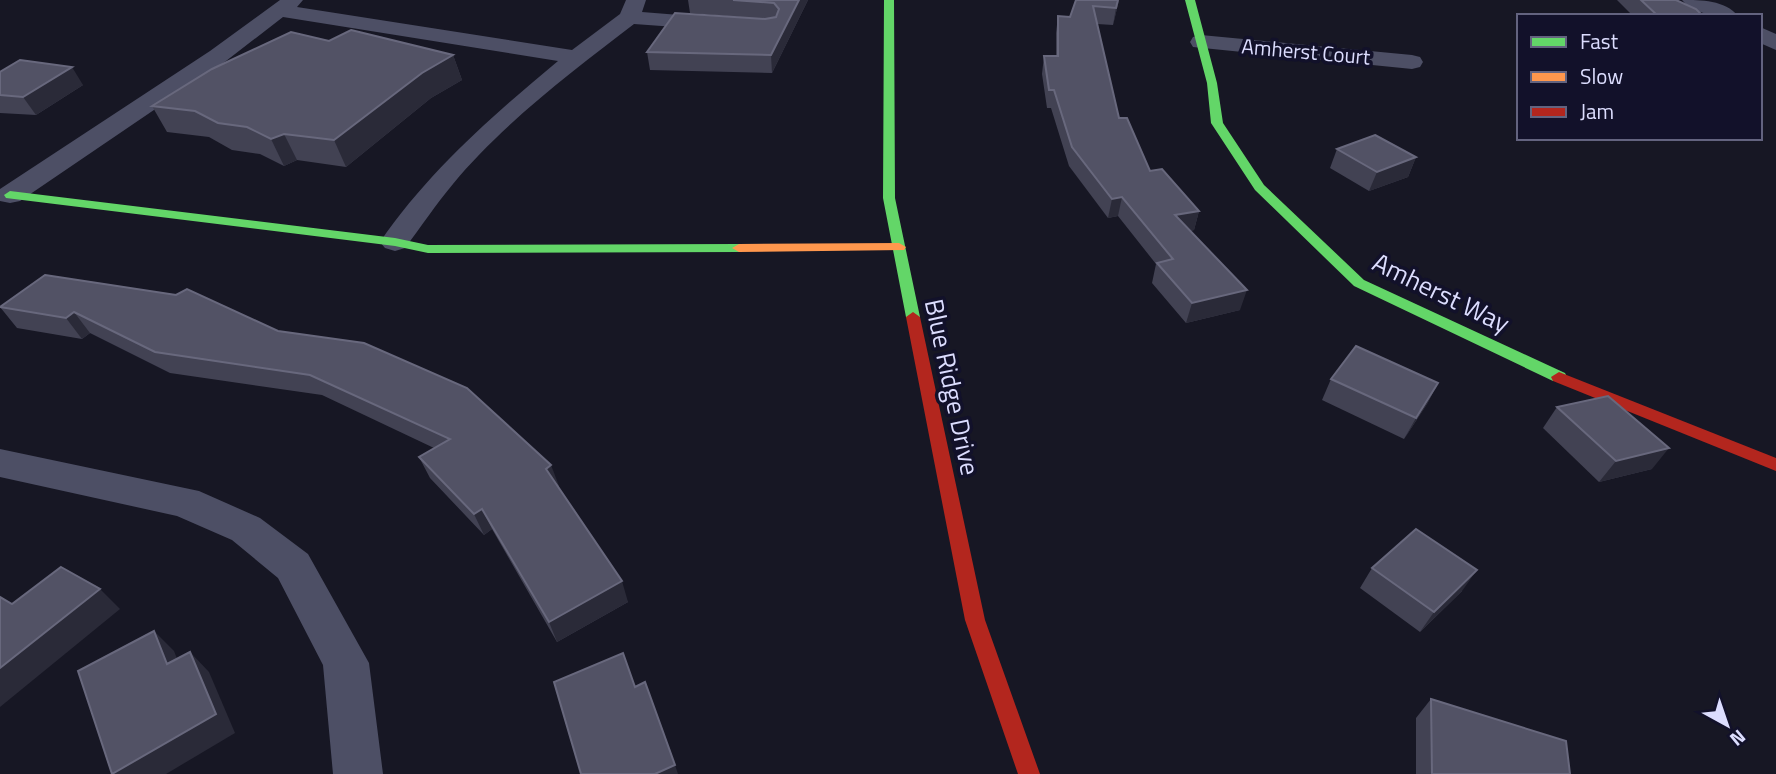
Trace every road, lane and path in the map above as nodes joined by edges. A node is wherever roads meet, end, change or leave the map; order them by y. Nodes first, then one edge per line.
1 (889, 0) edge
2 (1190, 0) edge
3 (1692, 0) edge
4 (285, 5) edge
5 (633, 9) edge
6 (1724, 14) edge
7 (739, 26) edge
8 (1200, 42) junction
9 (576, 57) junction
10 (1412, 62) dead end
11 (10, 195) joint
12 (395, 242) junction
13 (899, 247) junction
14 (0, 463) edge
15 (1776, 465) edge
16 (358, 774) edge
17 (1029, 774) edge

1 - 13 street, Blue Ridge Drive
2 - 8 street, Amherst Way
3 - 6 street
4 - 9 street
4 - 11 street
5 - 7 street
5 - 9 street
8 - 10 street, Amherst Court
8 - 15 street, Amherst Way
9 - 12 street
11 - 12 street
12 - 13 street
13 - 17 street, Blue Ridge Drive
14 - 16 street

